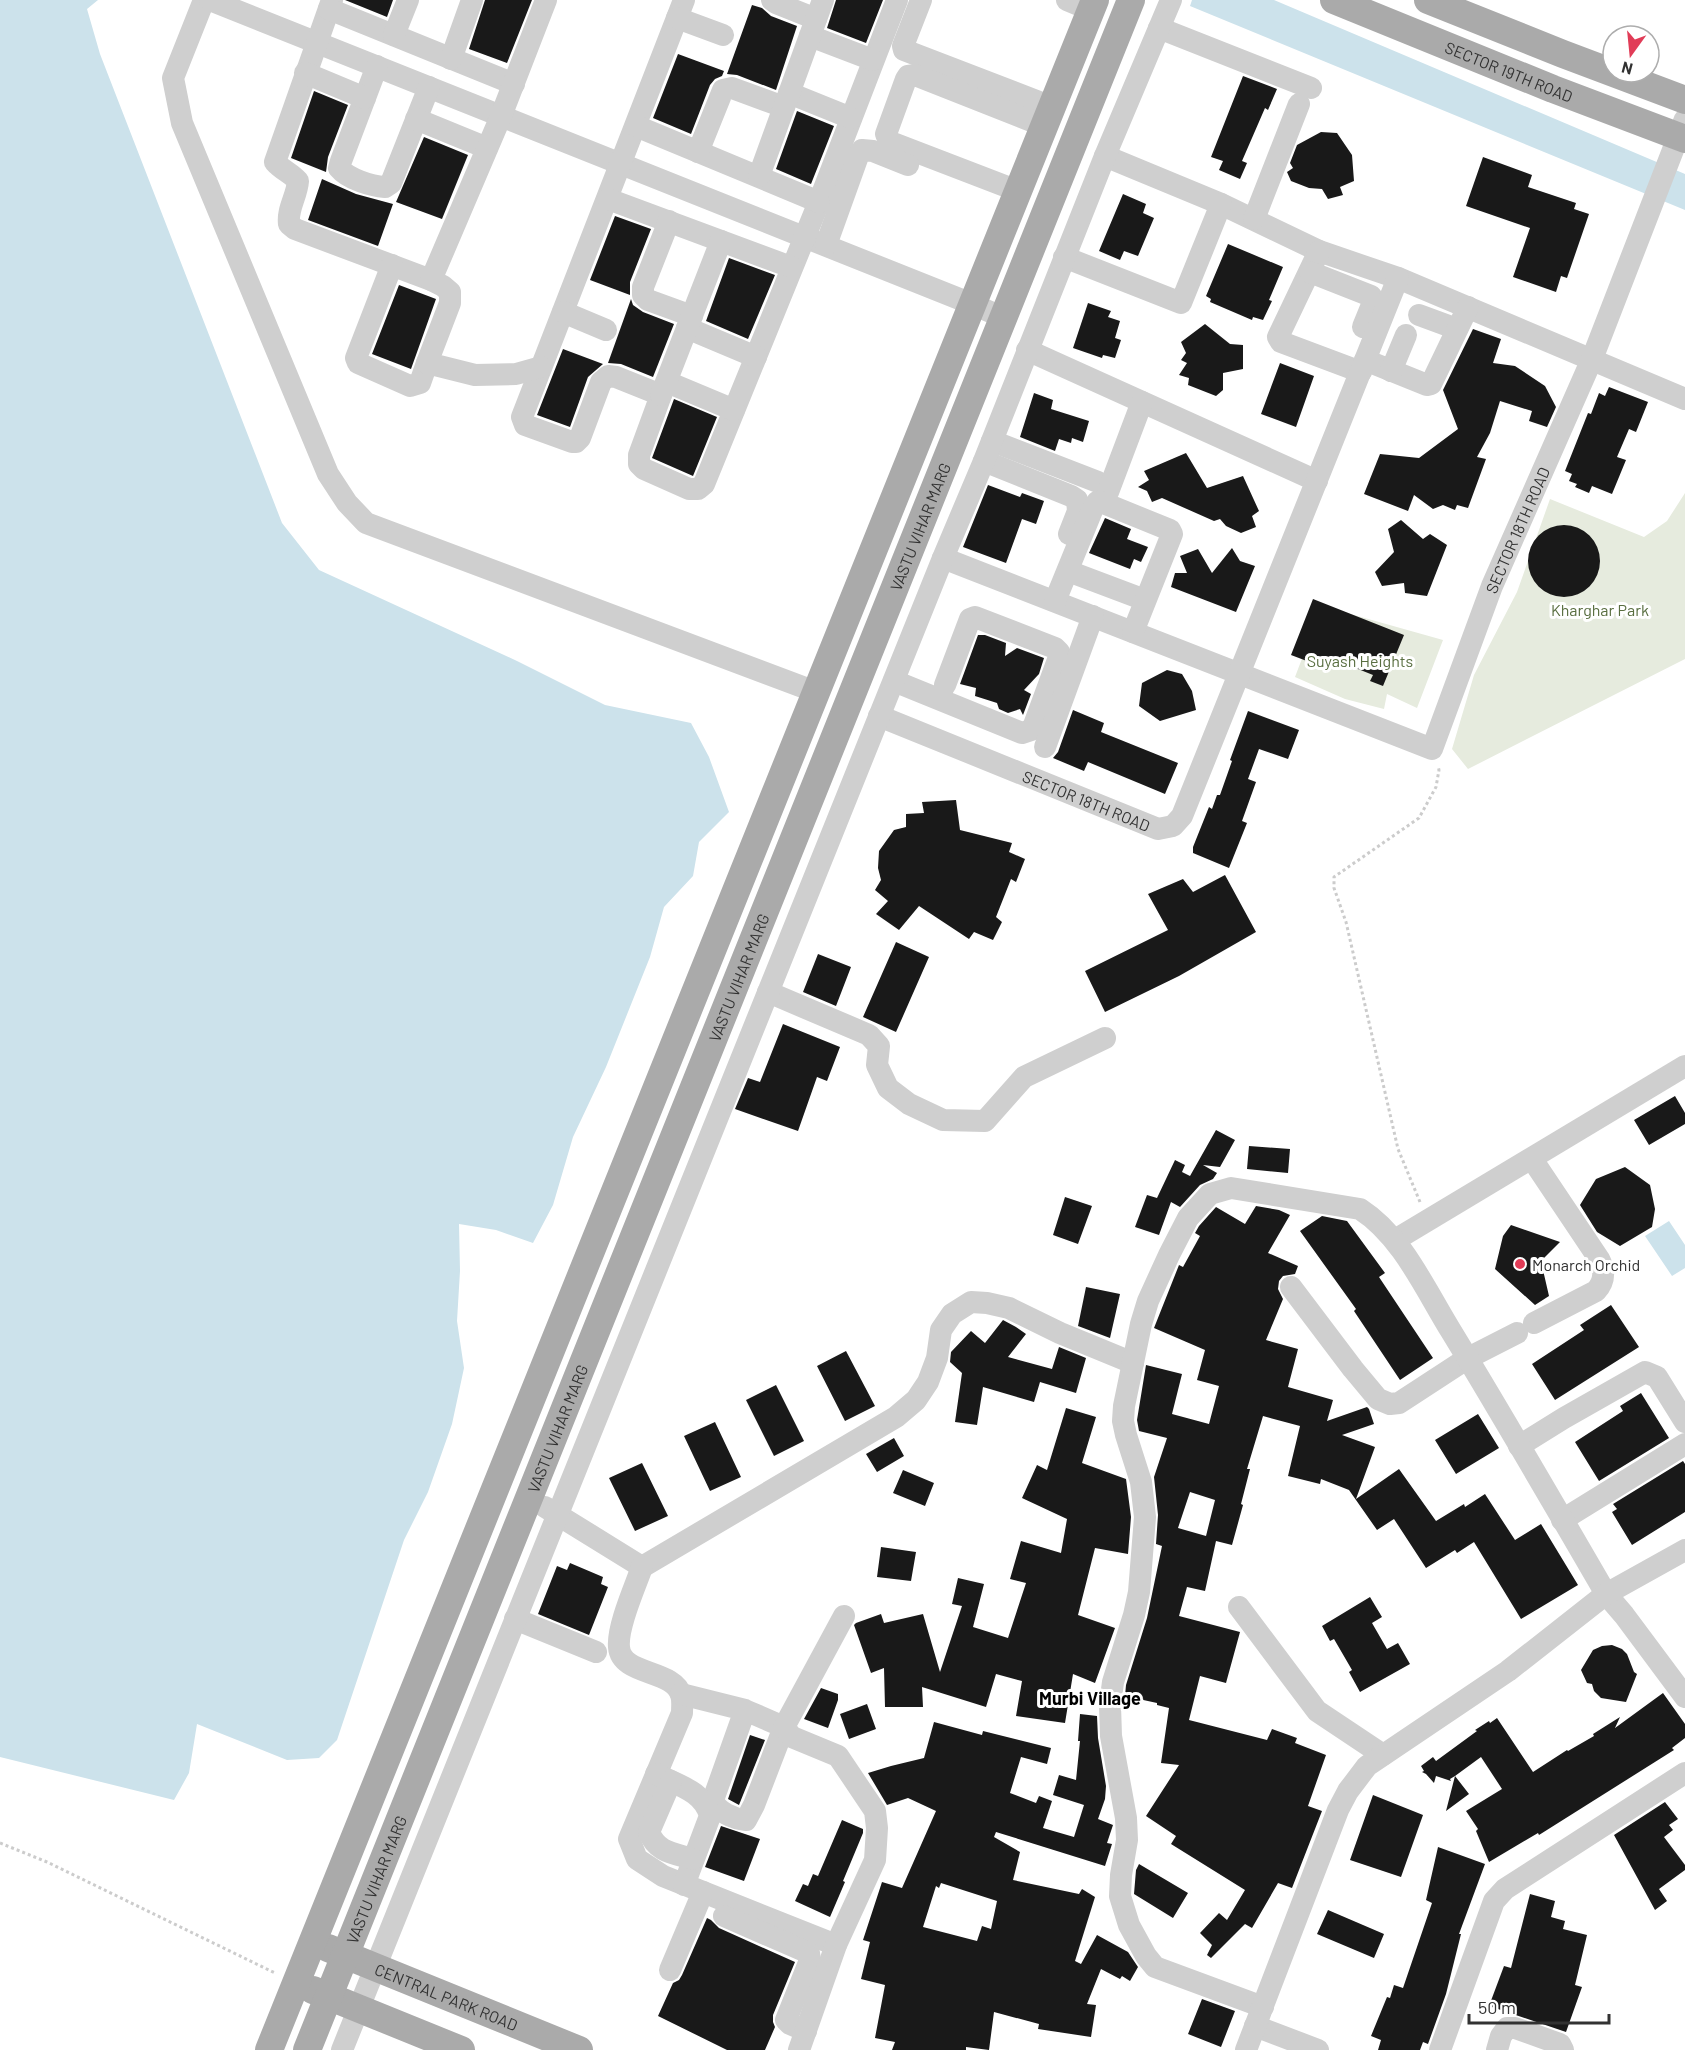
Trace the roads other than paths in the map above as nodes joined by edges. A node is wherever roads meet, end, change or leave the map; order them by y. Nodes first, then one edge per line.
1 (204, 0) edge
2 (210, 0) edge
3 (408, 0) edge
4 (472, 0) edge
5 (546, 0) edge
6 (772, 0) edge
7 (897, 0) edge
8 (921, 0) edge
9 (1131, 0) edge
10 (1171, 0) edge
11 (1334, 0) edge
12 (1428, 0) edge
13 (1085, 3) edge
14 (330, 4) edge
15 (680, 9) edge
16 (816, 18) edge
17 (1159, 28) junction
18 (394, 35) junction
19 (723, 35) dead end
20 (316, 42) junction
21 (451, 58) junction
22 (873, 60) junction
23 (377, 66) junction
24 (305, 73) junction
25 (514, 84) junction
26 (429, 87) junction
27 (365, 98) junction
28 (787, 100) junction
29 (1685, 100) edge
30 (501, 116) junction
31 (1048, 117) junction
32 (851, 118) junction
33 (416, 119) junction
34 (636, 126) junction
35 (1683, 132) edge
36 (487, 148) junction
37 (699, 152) junction
38 (1105, 156) junction
39 (621, 164) junction
40 (759, 176) junction
41 (1015, 198) junction
42 (608, 199) junction
43 (819, 202) junction
44 (1221, 204) junction
45 (1254, 219) junction
46 (669, 221) junction
47 (804, 237) junction
48 (721, 241) junction
49 (826, 245) junction
50 (1319, 250) junction
51 (1064, 257) junction
52 (392, 266) junction
53 (791, 267) junction
54 (1310, 272) junction
55 (1398, 278) junction
56 (431, 280) junction
57 (972, 304) junction
58 (1468, 307) junction
59 (563, 312) junction
60 (1419, 315) dead end
61 (1002, 317) junction
62 (689, 322) junction
63 (1457, 329) junction
64 (606, 330) dead end
65 (1406, 335) dead end
66 (1027, 350) junction
67 (756, 357) junction
68 (1592, 359) junction
69 (427, 363) junction
70 (1357, 366) junction
71 (541, 367) junction
72 (1391, 371) junction
73 (664, 388) junction
74 (1135, 399) junction
75 (1685, 399) edge
76 (734, 410) junction
77 (988, 451) junction
78 (1317, 481) junction
79 (943, 558) junction
80 (1068, 571) junction
81 (1050, 599) junction
82 (1145, 600) junction
83 (1094, 616) junction
84 (1133, 632) junction
85 (1239, 673) junction
86 (894, 681) junction
87 (945, 685) dead end
88 (816, 692) junction
89 (879, 716) junction
90 (1045, 747) dead end
91 (768, 992) junction
92 (1105, 1038) dead end
93 (1685, 1066) edge
94 (1532, 1159) junction
95 (1395, 1240) junction
96 (1291, 1287) dead end
97 (1468, 1358) junction
98 (1133, 1363) junction
99 (1685, 1422) edge
100 (1685, 1444) edge
101 (1519, 1446) junction
102 (528, 1498) junction
103 (557, 1513) junction
104 (1562, 1520) junction
105 (1685, 1550) edge
106 (642, 1567) junction
107 (1606, 1594) junction
108 (1239, 1607) dead end
109 (844, 1616) dead end
110 (515, 1619) junction
111 (596, 1652) dead end
112 (1683, 1690) edge
113 (681, 1694) junction
114 (745, 1710) junction
115 (784, 1727) junction
116 (1383, 1755) junction
117 (1685, 1773) edge
118 (663, 1778) junction
119 (693, 1859) junction
120 (695, 1894) junction
121 (313, 1942) junction
122 (836, 1945) junction
123 (345, 1955) junction
124 (375, 1967) junction
125 (670, 1970) dead end
126 (296, 1983) junction
127 (329, 1996) junction
128 (359, 2008) junction
129 (1259, 2016) junction
130 (802, 2041) edge
131 (269, 2050) edge
132 (307, 2050) edge
133 (342, 2050) edge
134 (461, 2050) edge
135 (579, 2050) edge
136 (1246, 2050) edge
137 (1318, 2050) edge
138 (1440, 2050) edge
139 (1497, 2050) edge
140 (1563, 2050) edge

1 - 88 street
2 - 20 street
3 - 18 street
4 - 21 street
5 - 25 street
6 - 16 street
7 - 22 street
8 - 31 street
9 - 61 main road, VASTU VIHAR MARG
10 - 17 street
11 - 35 main road, SECTOR 19TH ROAD
12 - 29 main road
13 - 31 main road, VASTU VIHAR MARG
14 - 18 street
14 - 20 street
15 - 19 street
15 - 34 street
16 - 22 street
16 - 28 street
17 - 38 street
17 - 45 street
18 - 21 street
20 - 23 street
20 - 24 street
21 - 25 street
22 - 32 street
23 - 26 street
23 - 27 street
24 - 27 street
24 - 52 street
25 - 30 street
26 - 30 street
26 - 33 street
27 - 33 street
28 - 32 street
28 - 37 street
28 - 40 street
30 - 36 street
30 - 39 street
31 - 41 main road, VASTU VIHAR MARG
31 - 41 street
32 - 43 street
33 - 36 street
34 - 37 street
34 - 39 street
35 - 68 street, SECTOR 18TH ROAD
36 - 56 street
37 - 40 street
38 - 44 street
38 - 51 street
39 - 42 street
39 - 47 street
40 - 43 street
41 - 49 street
41 - 57 main road, VASTU VIHAR MARG
42 - 46 street
42 - 59 street
43 - 47 street
44 - 45 street
44 - 51 street
45 - 50 street
46 - 48 street
46 - 62 street
47 - 49 street
47 - 53 street
48 - 53 street
48 - 62 street
49 - 57 street
50 - 54 street
50 - 55 street
51 - 66 street
52 - 56 street
52 - 69 street
53 - 67 street
54 - 70 street
54 - 70 street
55 - 58 street
55 - 70 street, SECTOR 18TH ROAD
56 - 69 street
57 - 61 street
57 - 88 main road, VASTU VIHAR MARG
58 - 63 street
58 - 68 street
59 - 64 street
59 - 71 street
60 - 63 street
61 - 102 main road, VASTU VIHAR MARG
62 - 67 street
62 - 73 street
63 - 72 street
65 - 72 street
66 - 74 street
66 - 77 street
67 - 76 street
68 - 75 street
68 - 85 street, SECTOR 18TH ROAD
69 - 71 street
70 - 72 street
70 - 78 street, SECTOR 18TH ROAD
71 - 73 street
73 - 76 street
73 - 76 street
74 - 77 street
74 - 78 street
77 - 79 street
77 - 81 street
78 - 85 street, SECTOR 18TH ROAD
79 - 81 street
79 - 86 street
80 - 81 street
80 - 82 street
80 - 82 street
81 - 83 street
82 - 84 street
83 - 84 street
83 - 90 street
84 - 85 street
85 - 89 street, SECTOR 18TH ROAD
86 - 87 street
86 - 89 street
88 - 121 main road, VASTU VIHAR MARG
89 - 91 street
91 - 92 street
91 - 103 street
93 - 94 street
94 - 95 street
94 - 97 street
95 - 97 street
95 - 98 street
96 - 97 street
97 - 101 street
98 - 106 street
98 - 129 street
99 - 101 street
100 - 104 street
101 - 104 street
102 - 103 street
102 - 123 main road, VASTU VIHAR MARG
103 - 106 street
103 - 110 street
104 - 107 street
105 - 107 street
106 - 113 street
107 - 112 street
107 - 116 street
108 - 116 street
109 - 115 street
110 - 111 street
110 - 124 street
113 - 114 street
113 - 118 street
114 - 115 street
114 - 115 street
115 - 122 street
116 - 129 street
117 - 138 street
118 - 119 street
118 - 119 street
118 - 120 street
119 - 120 street
120 - 122 street
120 - 125 street
120 - 130 street
121 - 123 main road, CENTRAL PARK ROAD
121 - 126 main road, VASTU VIHAR MARG
122 - 130 street
123 - 124 main road, CENTRAL PARK ROAD
123 - 127 main road, VASTU VIHAR MARG
124 - 128 street
124 - 135 main road, CENTRAL PARK ROAD
126 - 127 main road
126 - 131 main road, VASTU VIHAR MARG
127 - 128 main road
127 - 132 main road, VASTU VIHAR MARG
128 - 133 street
128 - 134 main road
129 - 136 street
129 - 137 street
139 - 140 street

